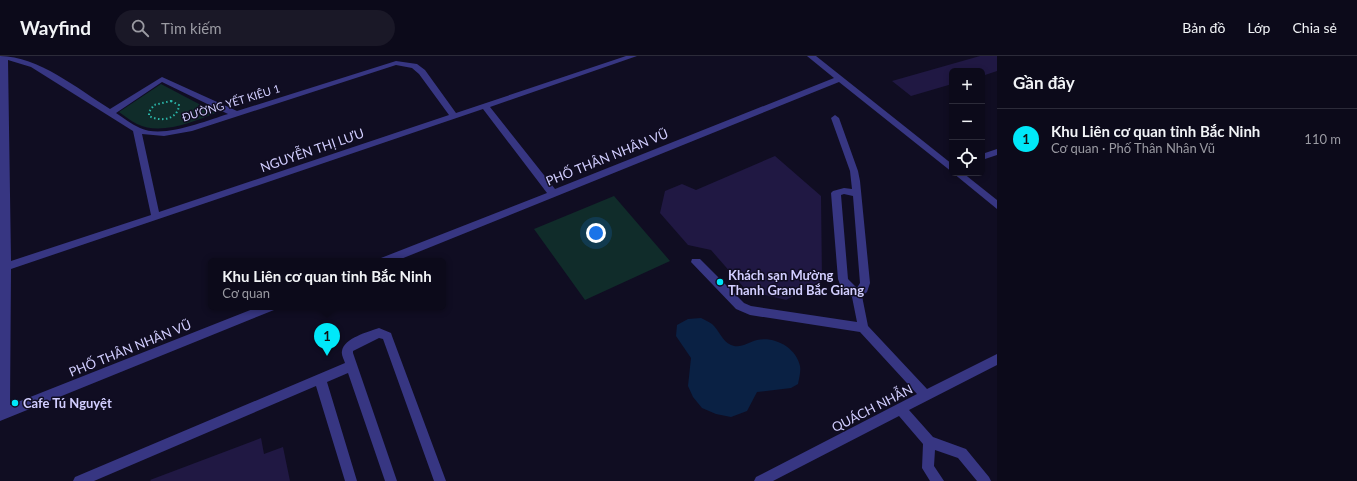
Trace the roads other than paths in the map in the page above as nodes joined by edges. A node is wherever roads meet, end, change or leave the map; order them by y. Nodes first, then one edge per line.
1 (4, 56) edge
2 (633, 56) edge
3 (811, 56) edge
4 (0, 57) edge
5 (840, 79) junction
6 (484, 106) junction
7 (110, 113) junction
8 (236, 114) junction
9 (454, 116) junction
10 (835, 118) dead end
11 (137, 130) junction
12 (997, 152) edge
13 (985, 156) edge
14 (949, 167) edge
15 (961, 176) edge
16 (553, 194) junction
17 (857, 194) junction
18 (997, 205) edge
19 (156, 217) junction
20 (393, 258) edge
21 (696, 262) dead end
22 (3, 268) edge
23 (857, 295) junction
24 (262, 310) edge
25 (863, 328) junction
26 (997, 359) edge
27 (350, 366) junction
28 (320, 379) junction
29 (926, 396) junction
30 (900, 408) junction
31 (2, 414) edge
32 (929, 442) junction
33 (79, 481) edge
34 (351, 481) edge
35 (391, 481) edge
36 (440, 481) edge
37 (760, 481) edge
38 (938, 481) edge
39 (985, 481) edge

1 - 4 street
1 - 7 street, ĐƯỜNG YẾT KIÊU 1
1 - 22 street
2 - 6 street, NGUYỄN THỊ LƯU
3 - 5 street
5 - 14 street
5 - 16 street, PHỐ THÂN NHÂN VŨ
6 - 9 street, NGUYỄN THỊ LƯU
6 - 16 street
7 - 8 street
7 - 11 street, ĐƯỜNG YẾT KIÊU 1
8 - 9 street, ĐƯỜNG YẾT KIÊU 1
8 - 11 street, ĐƯỜNG YẾT KIÊU 1
9 - 19 street, NGUYỄN THỊ LƯU
10 - 17 street
11 - 19 street
12 - 13 street
15 - 18 street
16 - 20 street, PHỐ THÂN NHÂN VŨ
17 - 23 street
17 - 23 street
19 - 22 street, NGUYỄN THỊ LƯU
21 - 25 street
22 - 31 street
23 - 25 street
24 - 31 street, PHỐ THÂN NHÂN VŨ
25 - 29 street
26 - 29 street, QUÁCH NHẪN
27 - 28 street
27 - 35 street
27 - 36 street
28 - 33 street
28 - 34 street
29 - 30 street, QUÁCH NHẪN
30 - 32 street
30 - 37 street, QUÁCH NHẪN
32 - 38 street
32 - 39 street

